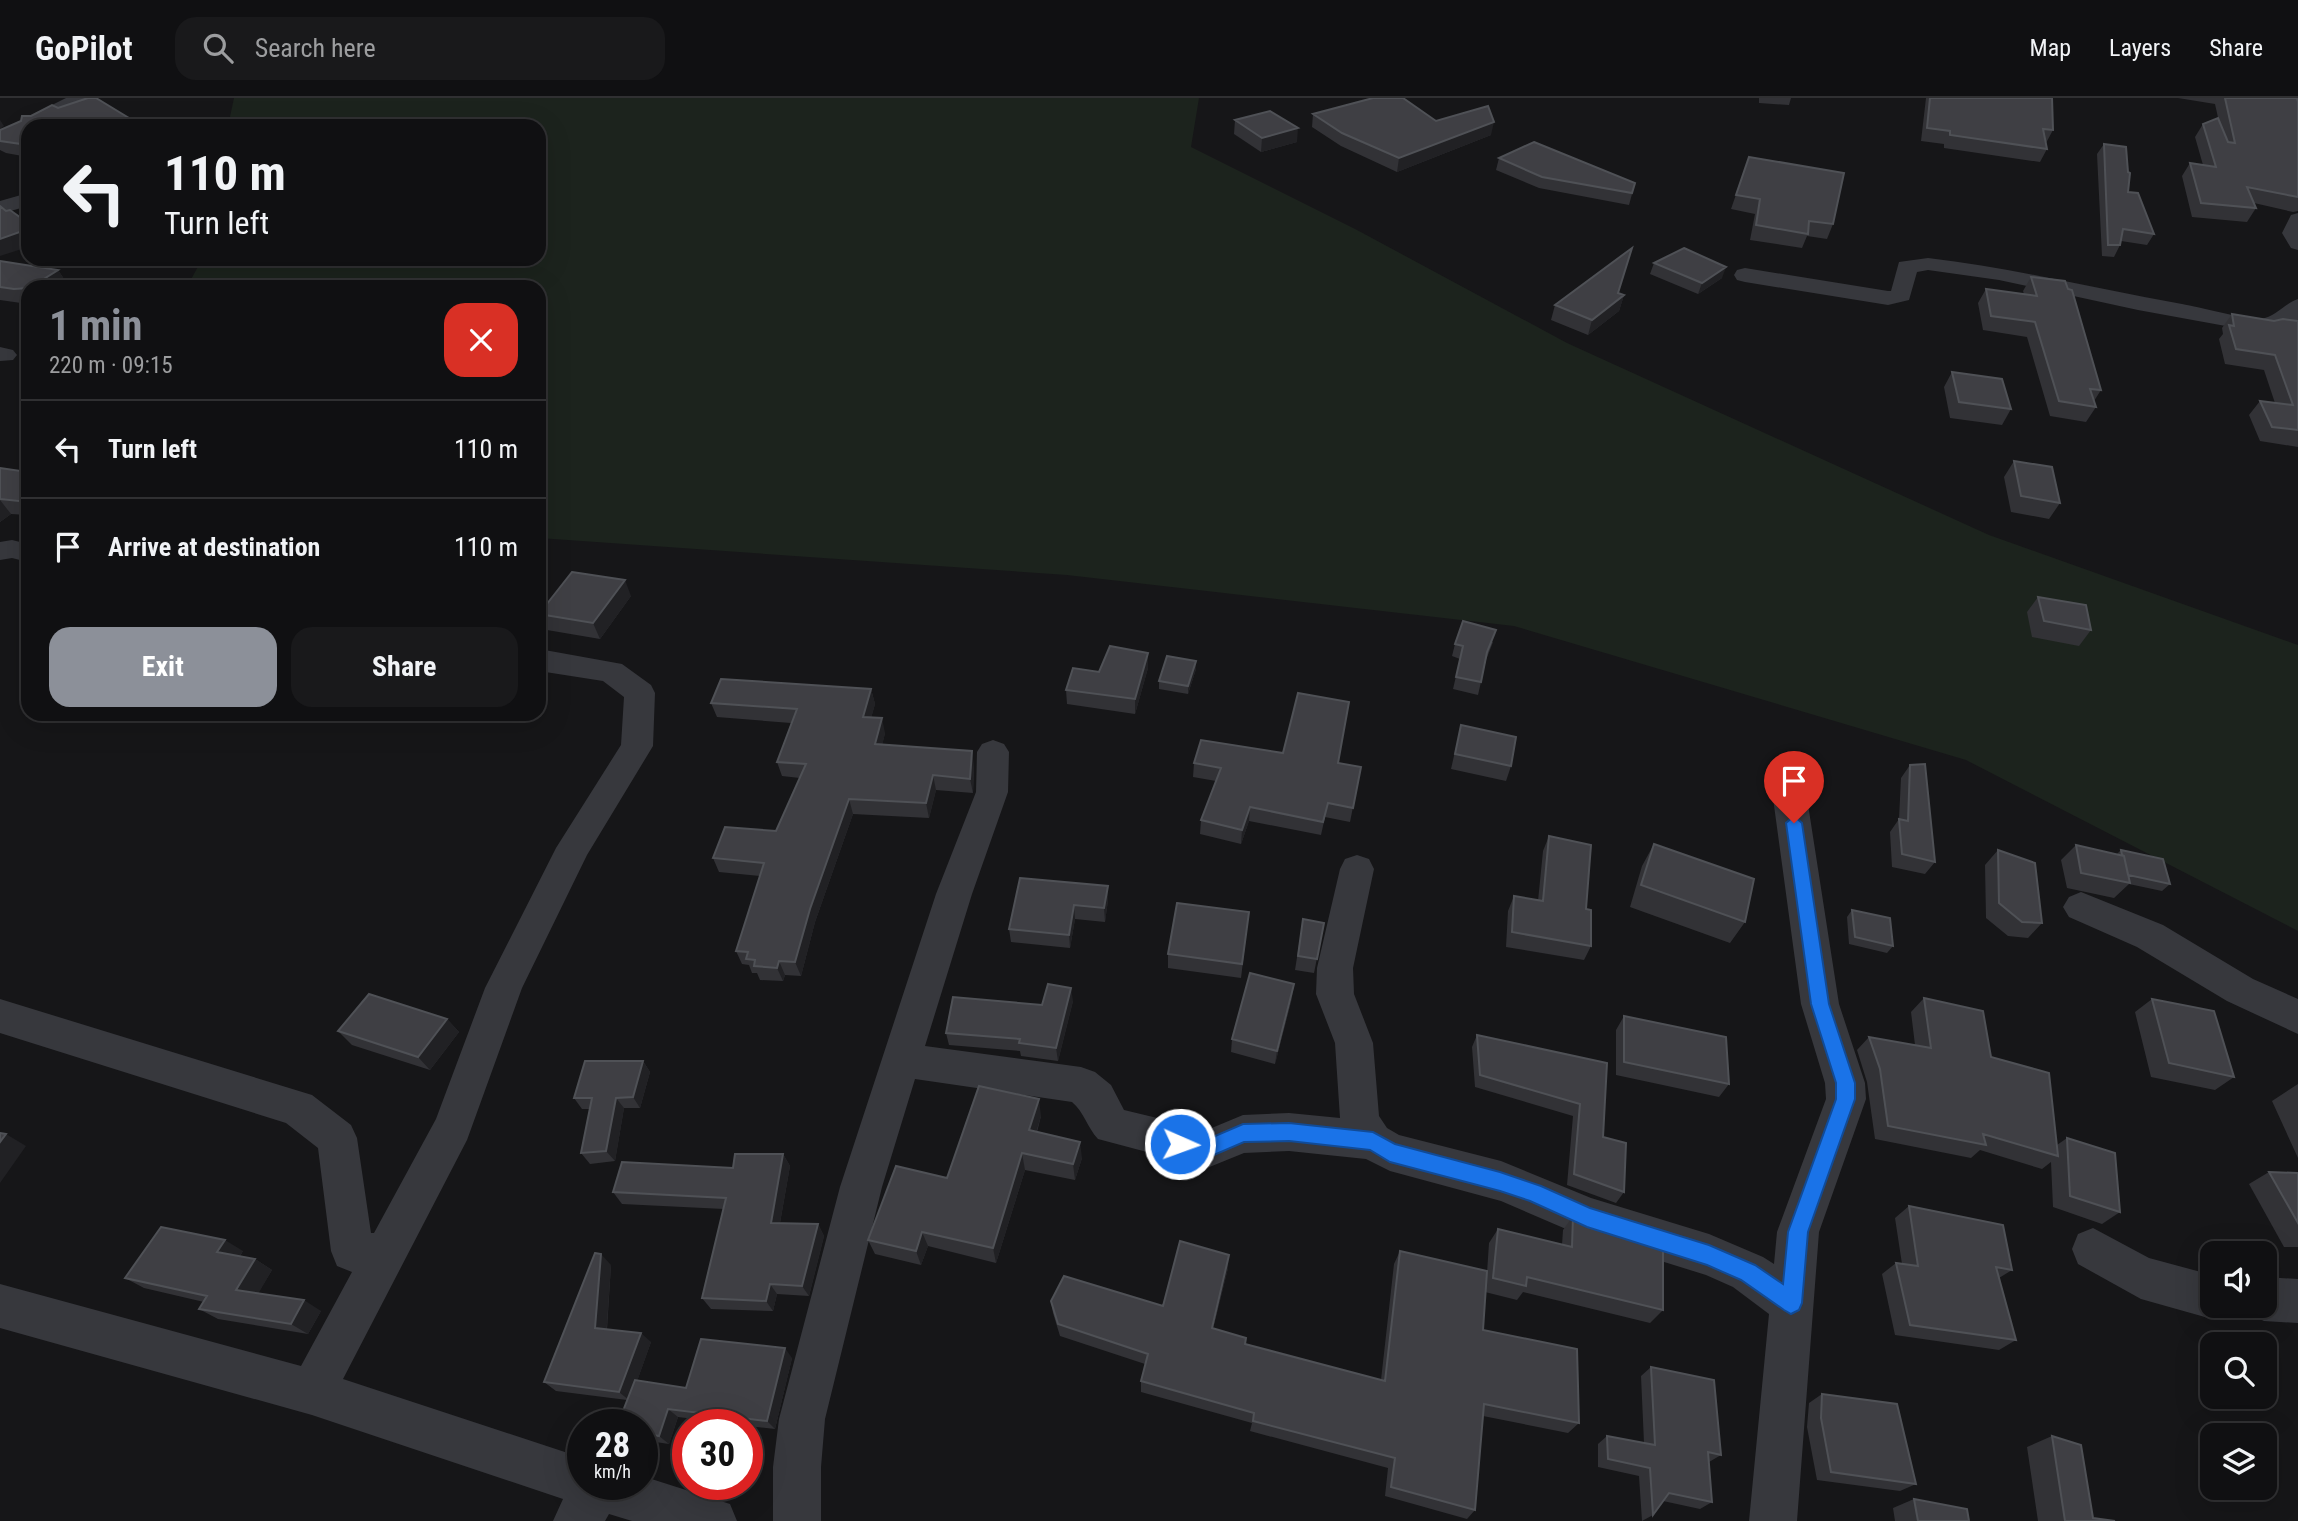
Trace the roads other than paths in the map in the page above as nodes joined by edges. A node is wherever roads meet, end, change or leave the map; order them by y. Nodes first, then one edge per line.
1 (80, 98) edge
2 (38, 119) edge
3 (21, 128) edge
4 (0, 138) edge
5 (21, 201) edge
6 (0, 208) edge
7 (2298, 219) edge
8 (2298, 244) edge
9 (1745, 275) dead end
10 (2298, 306) edge
11 (0, 551) edge
12 (21, 551) edge
13 (546, 661) edge
14 (993, 752) dead end
15 (1790, 798) dead end
16 (1357, 869) dead end
17 (2081, 907) dead end
18 (0, 1016) edge
19 (2298, 1017) edge
20 (903, 1060) junction
21 (1373, 1141) junction
22 (2093, 1249) dead end
23 (383, 1256) junction
24 (2200, 1294) edge
25 (2277, 1300) edge
26 (2298, 1301) edge
27 (1791, 1303) junction
28 (0, 1307) edge
29 (312, 1392) junction
30 (567, 1487) edge
31 (614, 1500) edge
32 (713, 1521) edge
33 (797, 1521) edge
34 (1773, 1521) edge

1 - 2 street
3 - 4 street
5 - 6 street
7 - 8 street
9 - 10 street
11 - 12 street
13 - 23 street
14 - 20 street
15 - 27 street
16 - 21 street
17 - 19 street
18 - 23 street
20 - 21 street
20 - 33 street
21 - 27 street
22 - 24 street
23 - 29 street
25 - 26 street
27 - 34 street
28 - 29 street
29 - 30 street
31 - 32 street

